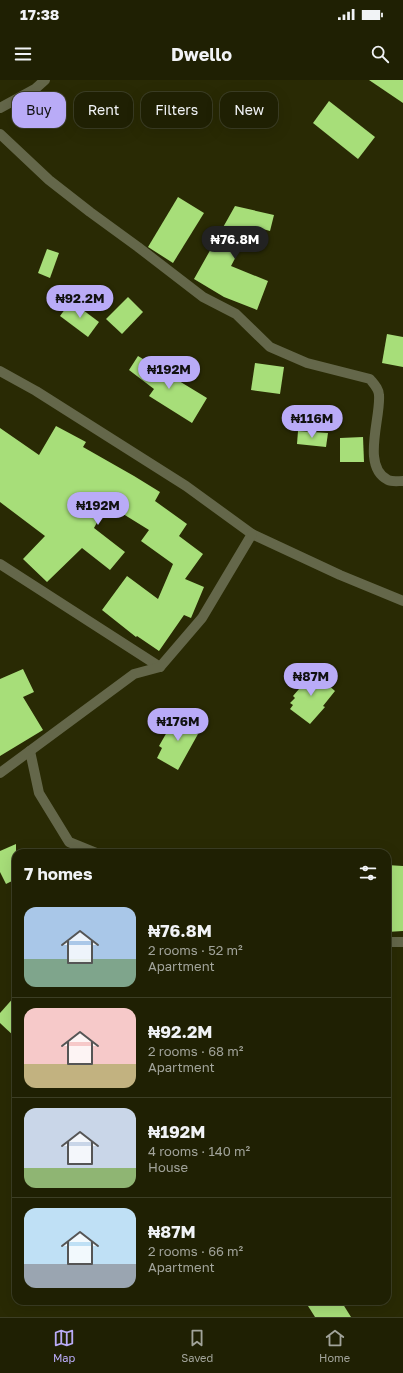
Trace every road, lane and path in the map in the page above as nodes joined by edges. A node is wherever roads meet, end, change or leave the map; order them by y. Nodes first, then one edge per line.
1 (45, 80) edge
2 (0, 108) edge
3 (0, 134) edge
4 (0, 371) edge
5 (403, 481) edge
6 (252, 534) junction
7 (0, 564) edge
8 (403, 601) edge
9 (160, 667) junction
10 (30, 751) junction
11 (0, 773) edge
12 (86, 849) edge
13 (391, 942) edge
14 (403, 942) edge

1 - 2 street
3 - 5 street
4 - 6 street
6 - 8 street
6 - 9 street
7 - 9 street
9 - 10 street
10 - 11 street
10 - 12 street
13 - 14 street

